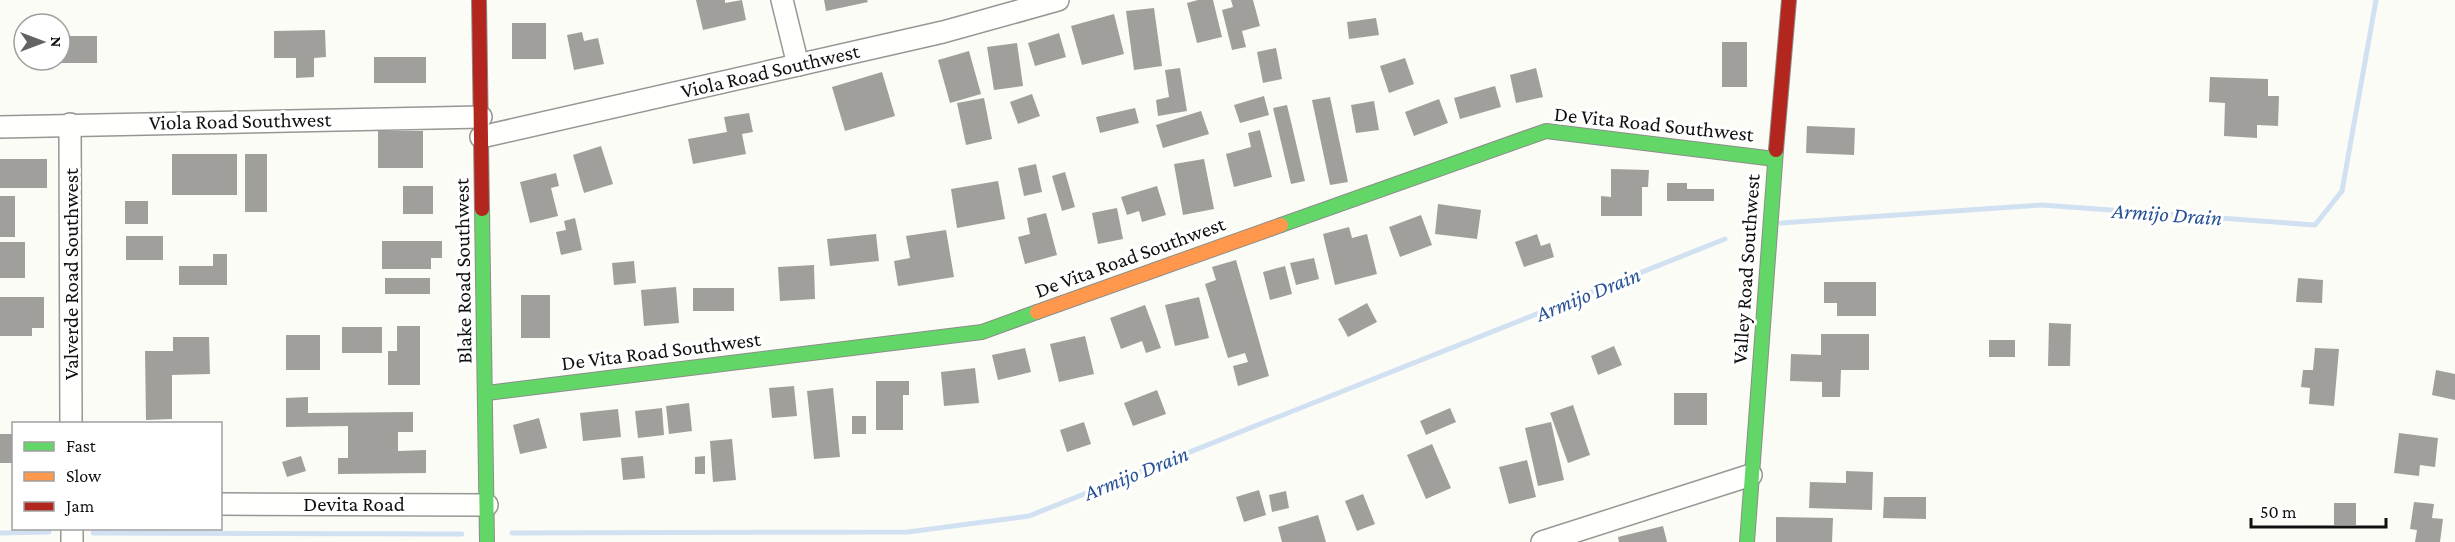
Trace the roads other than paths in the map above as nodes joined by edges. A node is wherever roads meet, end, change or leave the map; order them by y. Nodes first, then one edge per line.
1 (479, 0) edge
2 (782, 0) edge
3 (1058, 0) edge
4 (1789, 0) edge
5 (798, 65) junction
6 (70, 124) junction
7 (0, 127) edge
8 (481, 127) junction
9 (1775, 159) junction
10 (487, 393) junction
11 (71, 422) edge
12 (1751, 475) junction
13 (222, 504) edge
14 (487, 505) junction
15 (488, 542) edge
16 (1542, 542) edge
17 (1747, 542) edge

1 - 8 street, Blake Road Southwest
2 - 5 street
3 - 5 street, Viola Road Southwest
4 - 9 street, Valley Road Southwest
5 - 8 street, Viola Road Southwest
6 - 7 street, Viola Road Southwest
6 - 8 street, Viola Road Southwest
6 - 11 street, Valverde Road Southwest
8 - 10 street, Blake Road Southwest
9 - 10 street, De Vita Road Southwest
9 - 12 street, Valley Road Southwest
10 - 14 street, Blake Road Southwest
12 - 16 street
12 - 17 street, Valley Road Southwest
13 - 14 street, Devita Road
14 - 15 street, Blake Road Southwest

